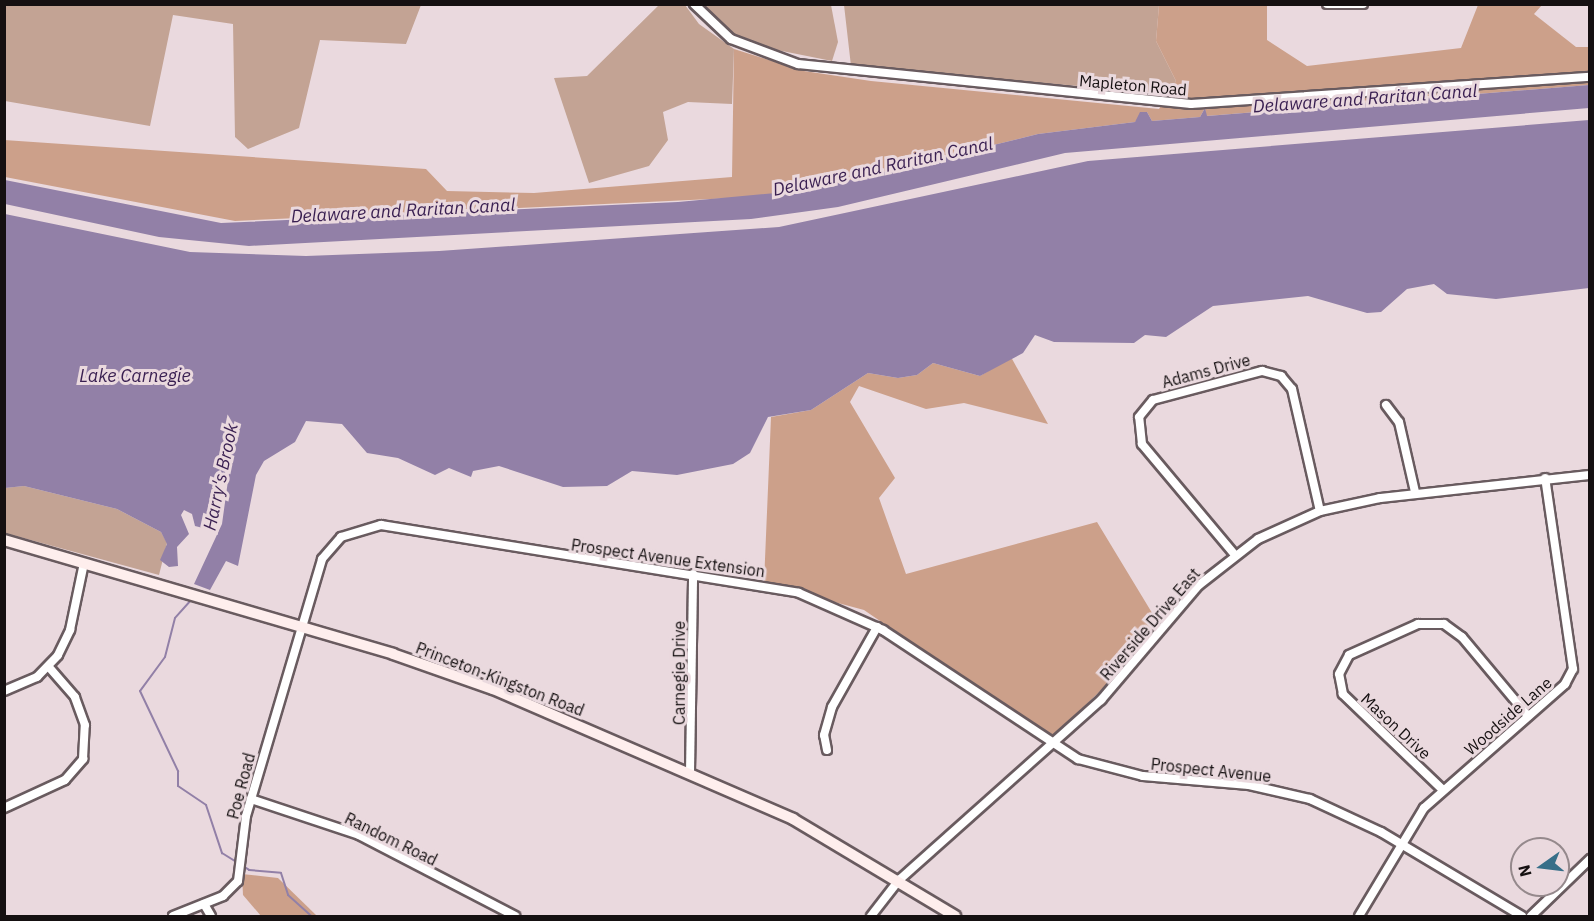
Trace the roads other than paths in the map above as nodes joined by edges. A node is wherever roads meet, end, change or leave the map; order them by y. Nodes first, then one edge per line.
1 (694, 4) edge
2 (1328, 4) edge
3 (1363, 4) edge
4 (1590, 76) edge
5 (1386, 405) dead end
6 (1590, 475) edge
7 (1545, 478) junction
8 (1415, 492) junction
9 (1320, 511) junction
10 (4, 540) edge
11 (1235, 555) junction
12 (84, 563) junction
13 (693, 574) junction
14 (300, 627) junction
15 (877, 627) junction
16 (50, 668) junction
17 (4, 691) edge
18 (1528, 716) junction
19 (1051, 746) junction
20 (827, 750) dead end
21 (690, 772) junction
22 (1443, 790) junction
23 (250, 799) junction
24 (4, 808) edge
25 (1401, 844) junction
26 (1590, 859) edge
27 (899, 880) junction
28 (204, 904) junction
29 (173, 916) edge
30 (211, 916) edge
31 (515, 916) edge
32 (872, 916) edge
33 (956, 916) edge
34 (1359, 916) edge
35 (1522, 916) edge
36 (1531, 916) edge

1 - 4 street, Mapleton Road
2 - 3 street
5 - 8 street
6 - 7 street, Riverside Drive East
7 - 8 street, Riverside Drive East
7 - 18 street, Woodside Lane
8 - 9 street, Riverside Drive East
9 - 11 street, Riverside Drive East
9 - 11 street, Adams Drive
10 - 12 main road, Princeton-Kingston Road
11 - 19 street, Riverside Drive East
12 - 14 main road, Princeton-Kingston Road
12 - 16 street
13 - 14 street, Prospect Avenue Extension
13 - 15 street, Prospect Avenue Extension
13 - 21 street, Carnegie Drive
14 - 21 main road, Princeton-Kingston Road
14 - 23 street, Poe Road
15 - 19 street, Prospect Avenue Extension
15 - 20 street
16 - 17 street
16 - 24 street
18 - 22 street, Woodside Lane
18 - 22 street, Mason Drive
19 - 25 street, Prospect Avenue
19 - 27 street, Riverside Drive East
21 - 27 main road, Princeton-Kingston Road
22 - 25 street, Woodside Lane
23 - 28 street, Poe Road
23 - 31 street, Random Road
25 - 34 street, Woodside Lane
25 - 35 street, Prospect Avenue
26 - 36 street
27 - 32 street, Riverside Drive East
27 - 33 main road, Princeton-Kingston Road
28 - 29 street, Poe Road
28 - 30 street

